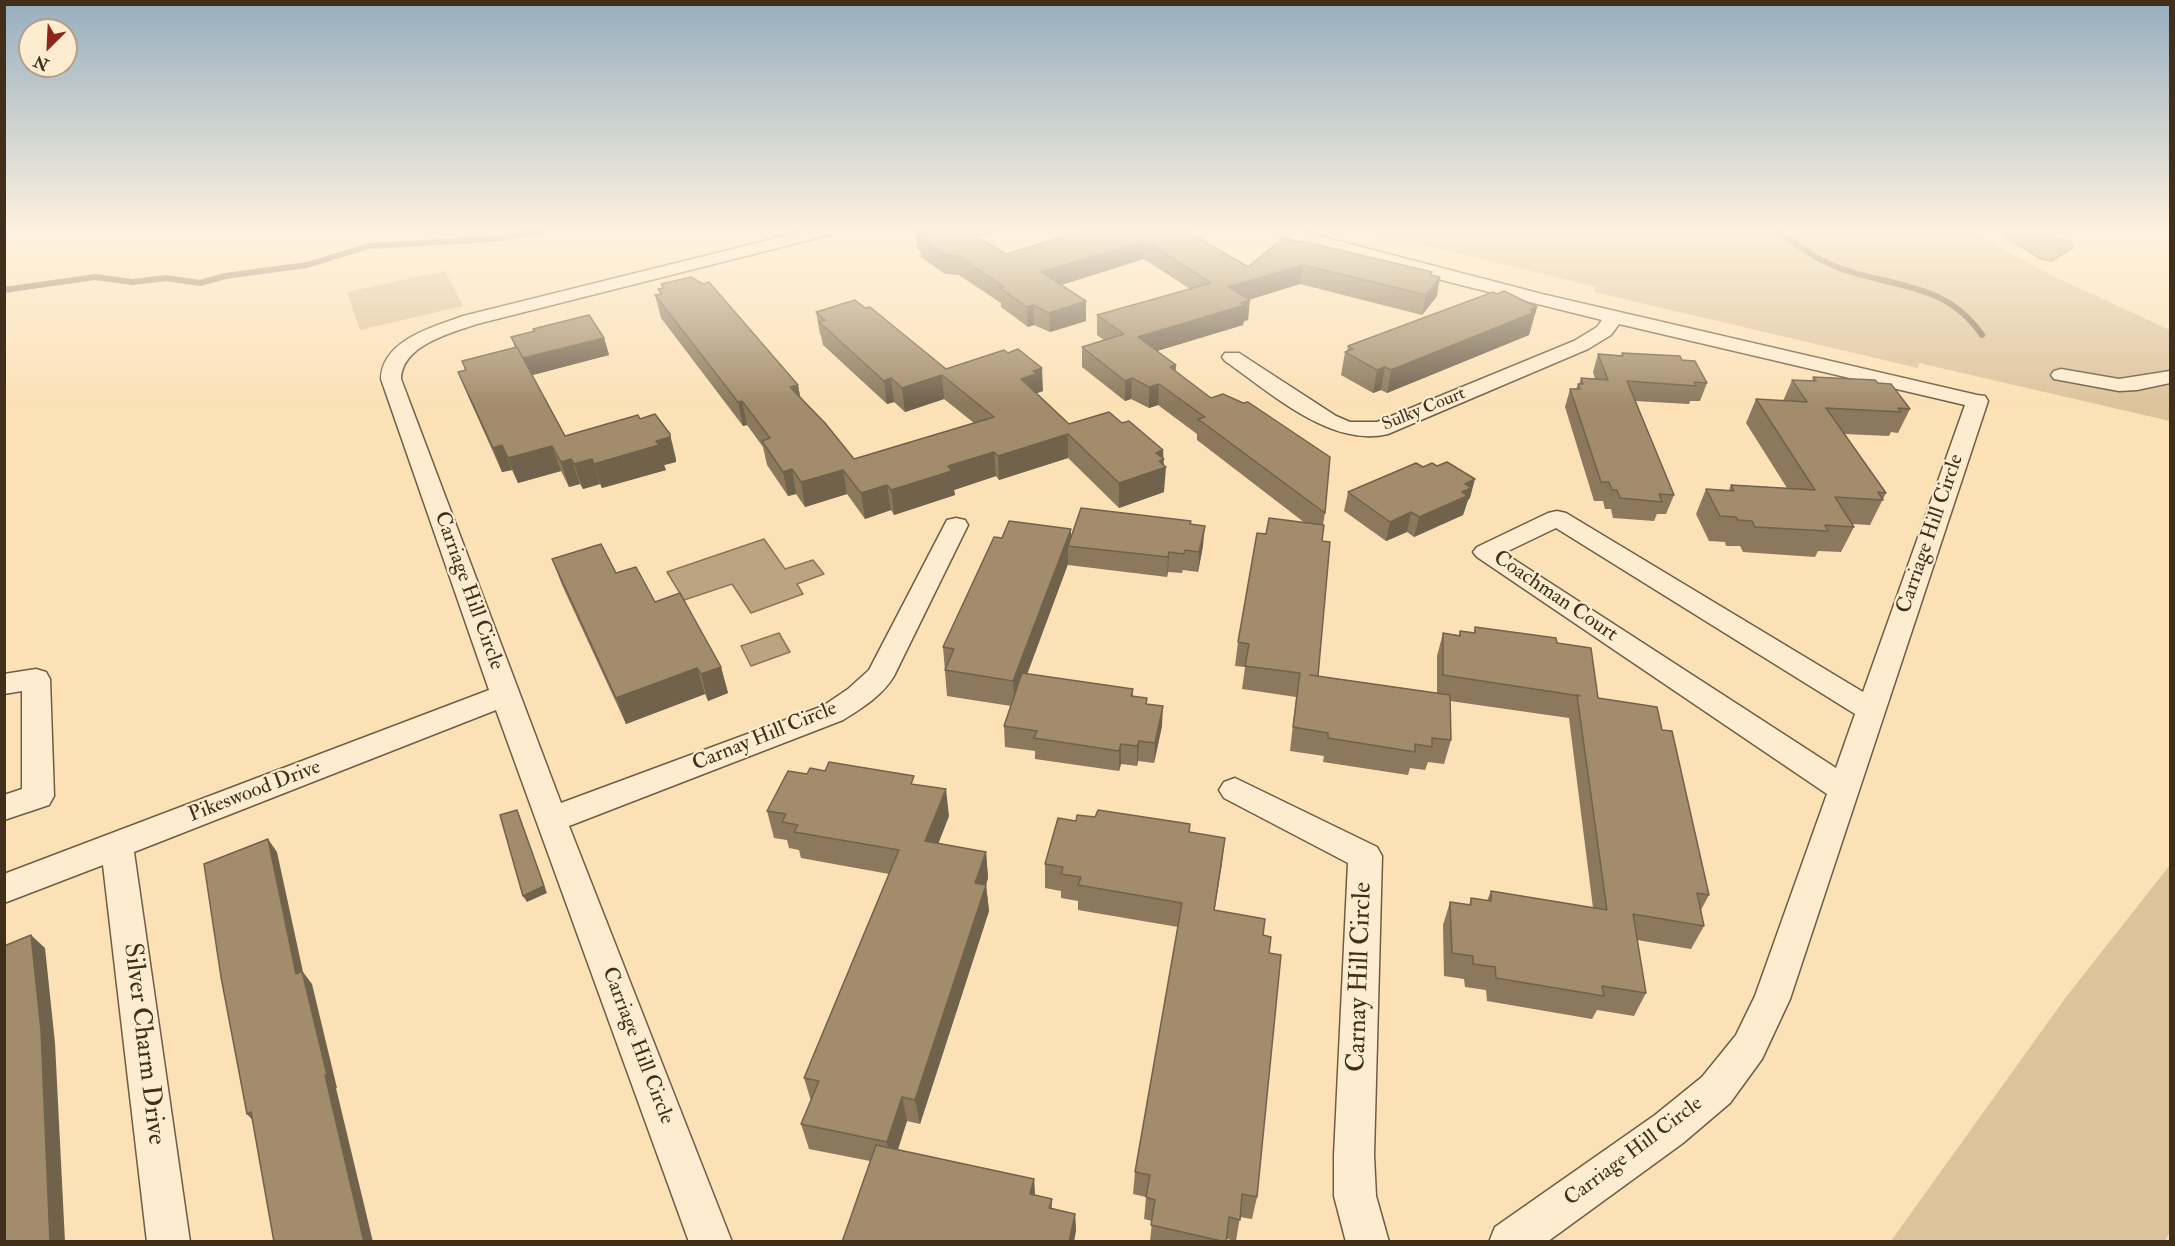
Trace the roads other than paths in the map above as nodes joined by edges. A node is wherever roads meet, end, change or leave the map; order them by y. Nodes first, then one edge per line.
1 (592, 289) edge
2 (1505, 289) edge
3 (1615, 316) junction
4 (1232, 357) dead end
5 (2061, 375) dead end
6 (2170, 376) edge
7 (956, 525) dead end
8 (4, 684) edge
9 (506, 695) junction
10 (1871, 710) junction
11 (1235, 790) dead end
12 (1845, 790) junction
13 (4, 808) edge
14 (551, 820) junction
15 (117, 846) junction
16 (4, 889) edge
17 (169, 1242) edge
18 (711, 1242) edge
19 (1368, 1242) edge
20 (1510, 1242) edge

1 - 9 street, Carriage Hill Circle
2 - 3 street, Carriage Hill Circle
3 - 4 street, Sulky Court
3 - 10 street, Carriage Hill Circle
5 - 6 street
7 - 14 street, Carnay Hill Circle
8 - 13 street
9 - 14 street, Carriage Hill Circle
9 - 15 street, Pikeswood Drive
10 - 12 street, Carriage Hill Circle
10 - 12 street, Coachman Court
11 - 19 street, Carnay Hill Circle
12 - 20 street, Carriage Hill Circle
14 - 18 street, Carriage Hill Circle
15 - 16 street, Pikeswood Drive
15 - 17 street, Silver Charm Drive

